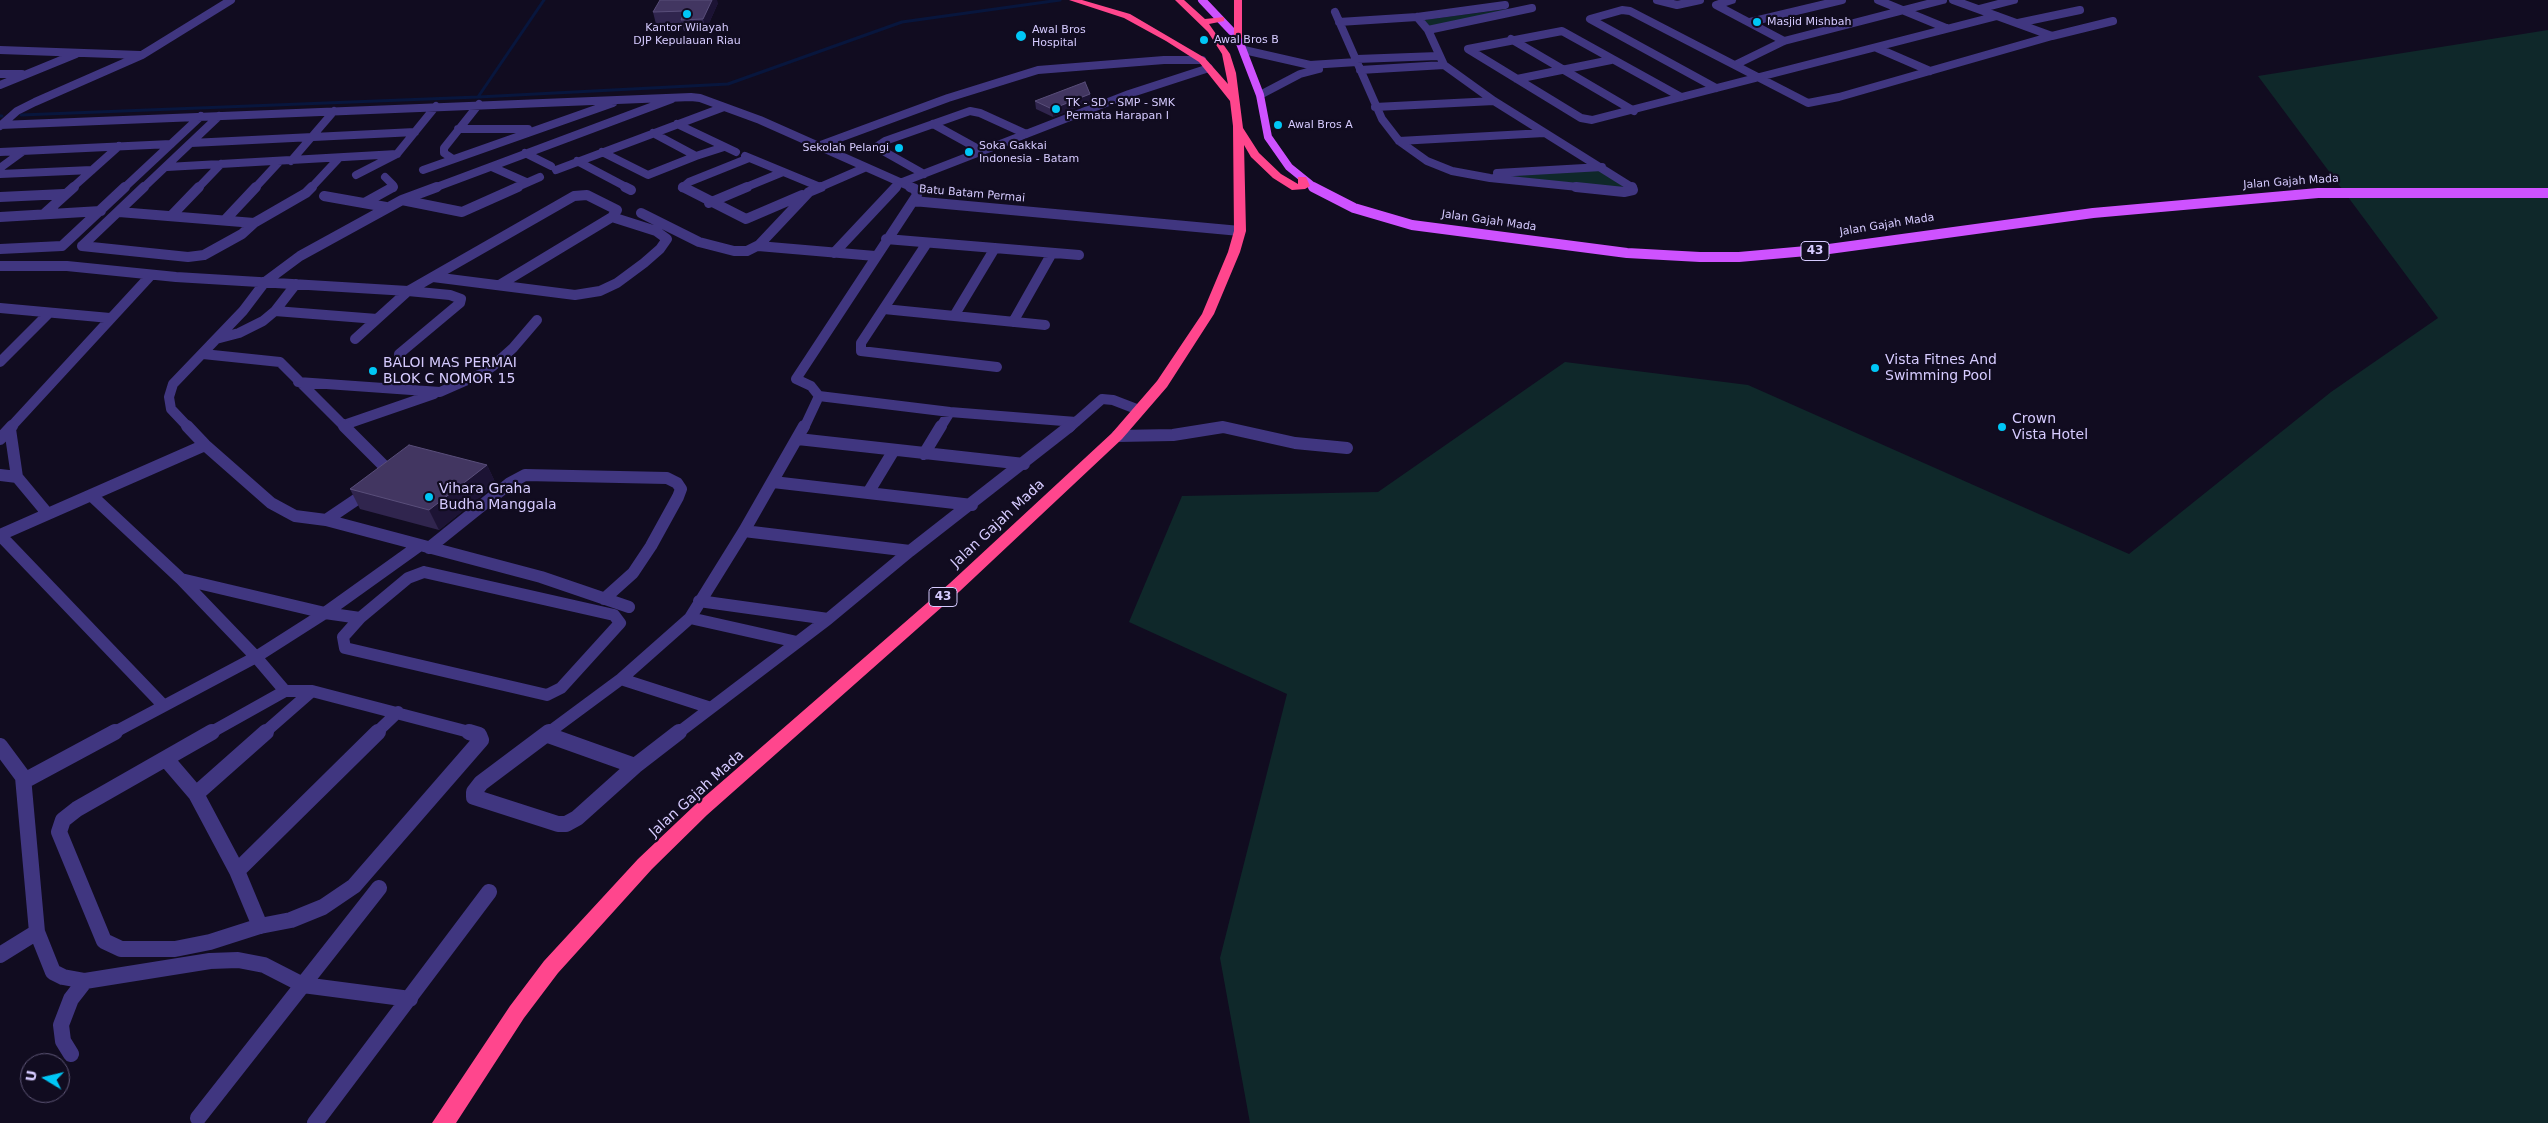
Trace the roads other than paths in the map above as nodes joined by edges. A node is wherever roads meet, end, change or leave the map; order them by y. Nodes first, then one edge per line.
1 (231, 0) edge
2 (1073, 0) edge
3 (1179, 0) edge
4 (1202, 0) edge
5 (1238, 0) edge
6 (1657, 0) edge
7 (1700, 0) edge
8 (1732, 0) edge
9 (1842, 0) edge
10 (1878, 0) edge
11 (1943, 0) edge
12 (1953, 0) edge
13 (2014, 0) edge
14 (1498, 1) edge
15 (1505, 5) junction
16 (1532, 8) dead end
17 (1979, 9) junction
18 (2080, 10) dead end
19 (1905, 11) junction
20 (1335, 12) dead end
21 (1514, 12) junction
22 (1997, 16) junction
23 (1417, 17) junction
24 (1526, 18) dead end
25 (1221, 19) junction
26 (2113, 21) dead end
27 (1204, 22) junction
28 (1339, 22) junction
29 (1750, 22) junction
30 (2018, 23) junction
31 (1946, 28) junction
32 (1428, 30) junction
33 (2052, 36) junction
34 (1238, 38) junction
35 (1511, 39) junction
36 (1784, 41) junction
37 (1877, 48) junction
38 (0, 50) edge
39 (1244, 50) junction
40 (82, 52) junction
41 (142, 55) junction
42 (1438, 56) junction
43 (1202, 60) junction
44 (1611, 60) junction
45 (1358, 64) junction
46 (1737, 64) junction
47 (1444, 65) junction
48 (1312, 67) junction
49 (1209, 68) junction
50 (1565, 69) junction
51 (1930, 71) junction
52 (0, 74) edge
53 (28, 74) junction
54 (1757, 76) junction
55 (1516, 79) junction
56 (0, 86) edge
57 (1716, 88) junction
58 (1260, 95) junction
59 (678, 97) junction
60 (1681, 97) junction
61 (624, 98) junction
62 (1494, 101) junction
63 (1234, 102) junction
64 (479, 104) junction
65 (436, 106) junction
66 (724, 106) junction
67 (1375, 108) junction
68 (17, 111) junction
69 (334, 111) junction
70 (1634, 111) junction
71 (0, 112) edge
72 (201, 116) junction
73 (219, 116) junction
74 (677, 124) junction
75 (933, 124) junction
76 (0, 126) edge
77 (1238, 126) junction
78 (458, 129) junction
79 (540, 129) junction
80 (415, 132) junction
81 (653, 133) junction
82 (1544, 133) junction
83 (1026, 134) junction
84 (312, 137) junction
85 (1399, 141) junction
86 (191, 143) junction
87 (171, 144) junction
88 (119, 146) junction
89 (818, 146) junction
90 (724, 147) junction
91 (982, 151) junction
92 (0, 152) edge
93 (22, 152) junction
94 (602, 152) junction
95 (525, 153) junction
96 (397, 154) junction
97 (696, 156) junction
98 (743, 156) junction
99 (339, 158) junction
100 (452, 159) junction
101 (291, 161) junction
102 (577, 161) junction
103 (280, 162) junction
104 (221, 164) junction
105 (1602, 166) junction
106 (167, 167) junction
107 (492, 167) junction
108 (0, 168) edge
109 (864, 168) junction
110 (92, 170) junction
111 (422, 170) dead end
112 (783, 172) junction
113 (0, 174) edge
114 (924, 174) junction
115 (356, 175) dead end
116 (648, 175) junction
117 (1472, 175) junction
118 (385, 177) dead end
119 (540, 177) dead end
120 (1302, 179) junction
121 (526, 182) junction
122 (900, 183) junction
123 (820, 187) junction
124 (809, 192) junction
125 (2548, 193) edge
126 (64, 194) junction
127 (324, 196) dead end
128 (0, 197) edge
129 (402, 200) junction
130 (913, 201) junction
131 (366, 202) junction
132 (709, 203) junction
133 (386, 207) junction
134 (101, 212) junction
135 (120, 212) junction
136 (641, 213) dead end
137 (44, 214) junction
138 (172, 215) junction
139 (0, 217) edge
140 (612, 217) junction
141 (225, 220) junction
142 (254, 223) junction
143 (1240, 231) junction
144 (886, 238) junction
145 (927, 243) junction
146 (758, 246) junction
147 (995, 248) junction
148 (0, 249) edge
149 (834, 253) junction
150 (1052, 253) junction
151 (1079, 255) dead end
152 (875, 256) junction
153 (0, 266) edge
154 (151, 274) junction
155 (433, 277) junction
156 (265, 282) junction
157 (296, 284) junction
158 (500, 284) junction
159 (408, 291) junction
160 (0, 308) edge
161 (884, 309) junction
162 (275, 312) junction
163 (49, 313) junction
164 (954, 316) junction
165 (110, 318) junction
166 (377, 319) junction
167 (537, 320) dead end
168 (1013, 322) junction
169 (1045, 325) dead end
170 (216, 339) junction
171 (355, 339) dead end
172 (202, 354) junction
173 (399, 354) dead end
174 (0, 362) edge
175 (997, 367) dead end
176 (298, 382) junction
177 (440, 392) junction
178 (819, 396) junction
179 (1139, 410) junction
180 (950, 412) junction
181 (1076, 422) junction
182 (344, 425) junction
183 (10, 429) junction
184 (1117, 436) junction
185 (0, 439) edge
186 (798, 439) junction
187 (205, 445) junction
188 (1347, 448) dead end
189 (894, 450) junction
190 (924, 454) junction
191 (1024, 464) junction
192 (0, 475) edge
193 (17, 476) junction
194 (773, 482) junction
195 (868, 493) junction
196 (91, 495) junction
197 (972, 505) junction
198 (47, 513) junction
199 (326, 520) junction
200 (744, 532) junction
201 (0, 535) edge
202 (424, 546) junction
203 (910, 551) junction
204 (181, 579) junction
205 (604, 599) junction
206 (699, 601) junction
207 (629, 607) dead end
208 (325, 613) junction
209 (360, 618) junction
210 (690, 618) junction
211 (828, 619) junction
212 (797, 642) junction
213 (256, 656) junction
214 (621, 679) junction
215 (285, 691) junction
216 (312, 691) junction
217 (163, 705) junction
218 (711, 708) junction
219 (398, 712) junction
220 (548, 735) junction
221 (0, 746) edge
222 (166, 759) junction
223 (635, 766) junction
224 (24, 781) junction
225 (196, 794) junction
226 (237, 871) junction
227 (379, 888) dead end
228 (489, 892) dead end
229 (260, 926) junction
230 (37, 932) junction
231 (0, 956) edge
232 (85, 981) junction
233 (303, 985) junction
234 (410, 999) junction
235 (71, 1054) dead end
236 (198, 1118) dead end
237 (314, 1123) edge
238 (443, 1123) edge

1 - 41 street
2 - 43 highway
3 - 27 highway, Jalan Gajah Mada / 43
4 - 25 main road, Jalan Gajah Mada / 43
5 - 34 highway
6 - 7 street
8 - 29 street
9 - 29 street
10 - 19 street
11 - 19 street
12 - 17 street
13 - 17 street
14 - 15 street
15 - 21 street
15 - 23 street
16 - 21 street
17 - 22 street
18 - 30 street
19 - 31 street
19 - 36 street
20 - 28 street
21 - 24 street
21 - 32 street
22 - 30 street
22 - 31 street
23 - 28 street
23 - 32 street
25 - 27 highway
25 - 34 main road, Jalan Gajah Mada / 43
26 - 33 street
27 - 63 highway, Jalan Gajah Mada / 43
28 - 45 street
29 - 36 street
30 - 33 street
31 - 37 street
32 - 42 street
33 - 51 street
34 - 39 main road, Jalan Gajah Mada / 43
35 - 44 street
35 - 50 street
35 - 55 street
36 - 46 street
37 - 51 street
37 - 54 street
38 - 40 street
39 - 48 street
39 - 58 main road, Jalan Gajah Mada / 43
40 - 41 street
40 - 53 street
41 - 68 street
42 - 45 street
42 - 47 street
43 - 49 highway
43 - 89 street
44 - 50 street
44 - 60 street
45 - 47 street
45 - 48 street
45 - 67 street
46 - 54 street
46 - 57 street
47 - 62 street
48 - 58 street
49 - 63 highway
49 - 83 street
50 - 55 street
50 - 70 street
51 - 54 street
52 - 53 street
53 - 56 street
54 - 57 street
55 - 70 street
57 - 60 street
58 - 120 main road, Jalan Gajah Mada / 43
59 - 61 street
59 - 66 street
59 - 95 street
60 - 70 street
61 - 64 street
61 - 79 street
62 - 67 street
62 - 82 street
63 - 77 highway, Jalan Gajah Mada / 43
64 - 65 street
64 - 78 street
65 - 69 street
65 - 80 street
66 - 74 street
66 - 89 street
67 - 85 street
68 - 71 street
68 - 76 street
69 - 73 street
69 - 84 street
72 - 73 street
72 - 76 street
72 - 87 street
73 - 86 street
74 - 81 street
74 - 90 street
75 - 83 street
75 - 91 street
75 - 114 street
77 - 120 highway
77 - 143 highway, Jalan Gajah Mada / 43
78 - 79 street
78 - 100 street
79 - 100 street
80 - 84 street
80 - 96 street
81 - 94 street
81 - 97 street
82 - 85 street
82 - 105 street
83 - 91 street
84 - 86 street
84 - 101 street
85 - 117 street
86 - 106 street
87 - 88 street
87 - 134 street
88 - 93 street
88 - 110 street
89 - 109 street
90 - 97 street
90 - 98 street
91 - 114 street
92 - 93 street
93 - 108 street
94 - 102 street
94 - 116 street
95 - 102 street
95 - 107 street
96 - 99 street
96 - 115 street
97 - 116 street
98 - 112 street
98 - 132 street
99 - 101 street
99 - 142 street
100 - 111 street
101 - 103 street
102 - 116 street
103 - 104 street
103 - 141 street
104 - 106 street
104 - 138 street
105 - 117 street
105 - 117 street
106 - 135 street
107 - 121 street
107 - 129 street
109 - 122 street
109 - 123 street
110 - 113 street
110 - 126 street
112 - 123 street
112 - 132 street
114 - 122 street
118 - 131 street
119 - 121 street
120 - 125 main road, Jalan Gajah Mada / 43
121 - 129 street
122 - 130 street
122 - 149 street
123 - 124 street
124 - 132 street
124 - 146 street
126 - 128 street
126 - 137 street
127 - 131 street
129 - 133 street
130 - 143 street, Batu Batam Permai
130 - 144 street, Batu Batam Permai
131 - 133 street
133 - 156 street
134 - 137 street
134 - 148 street
135 - 138 street
135 - 142 street
136 - 146 street
137 - 139 street
138 - 141 street
140 - 155 street
140 - 158 street
140 - 158 street
141 - 142 street
143 - 179 highway, Jalan Gajah Mada / 43
144 - 145 street
144 - 152 street, Batu Batam Permai
145 - 147 street
145 - 161 street
146 - 149 street
147 - 150 street
147 - 164 street
149 - 152 street
150 - 151 street
150 - 168 street
152 - 178 street, Batu Batam Permai
153 - 154 street
154 - 156 street
154 - 165 street
155 - 158 street
155 - 159 street
156 - 157 street
156 - 170 street
157 - 159 street
157 - 162 street
159 - 166 street
159 - 173 street
160 - 163 street
161 - 164 street
161 - 175 street
162 - 166 street
162 - 170 street
163 - 165 street
163 - 174 street
164 - 168 street
165 - 183 street
166 - 171 street
167 - 177 street
168 - 169 street
170 - 172 street
172 - 176 street
172 - 187 street
176 - 177 street
176 - 182 street
177 - 182 street
178 - 180 street
178 - 186 street
179 - 181 street
179 - 184 highway, Jalan Gajah Mada / 43
180 - 181 street
180 - 190 street
181 - 191 street
182 - 199 street
183 - 185 street
183 - 193 street
184 - 188 street
184 - 238 highway, Jalan Gajah Mada / 43
186 - 189 street
186 - 194 street
187 - 196 street
187 - 199 street
189 - 190 street
189 - 195 street
190 - 191 street
191 - 197 street
192 - 193 street
193 - 198 street
194 - 195 street
194 - 200 street
195 - 197 street
196 - 198 street
196 - 204 street
197 - 203 street
198 - 201 street
199 - 202 street
200 - 203 street
200 - 206 street
201 - 217 street
202 - 205 street
202 - 205 street
202 - 208 street
203 - 211 street
204 - 208 street
204 - 213 street
205 - 207 street
206 - 210 street
206 - 211 street
208 - 209 street
208 - 213 street
209 - 209 street
210 - 212 street
210 - 214 street
211 - 212 street
212 - 218 street
213 - 215 street
213 - 217 street
214 - 218 street
214 - 220 street
215 - 216 street
215 - 222 street
216 - 219 street
216 - 225 street
217 - 224 street
218 - 223 street
219 - 226 street
219 - 229 street
220 - 223 street
220 - 223 street
221 - 224 street
222 - 225 street
222 - 229 street
224 - 230 street
225 - 226 street
226 - 229 street
227 - 233 street
228 - 234 street
230 - 231 street
230 - 232 street
232 - 233 street
232 - 235 street
233 - 234 street
233 - 236 street
234 - 237 street

